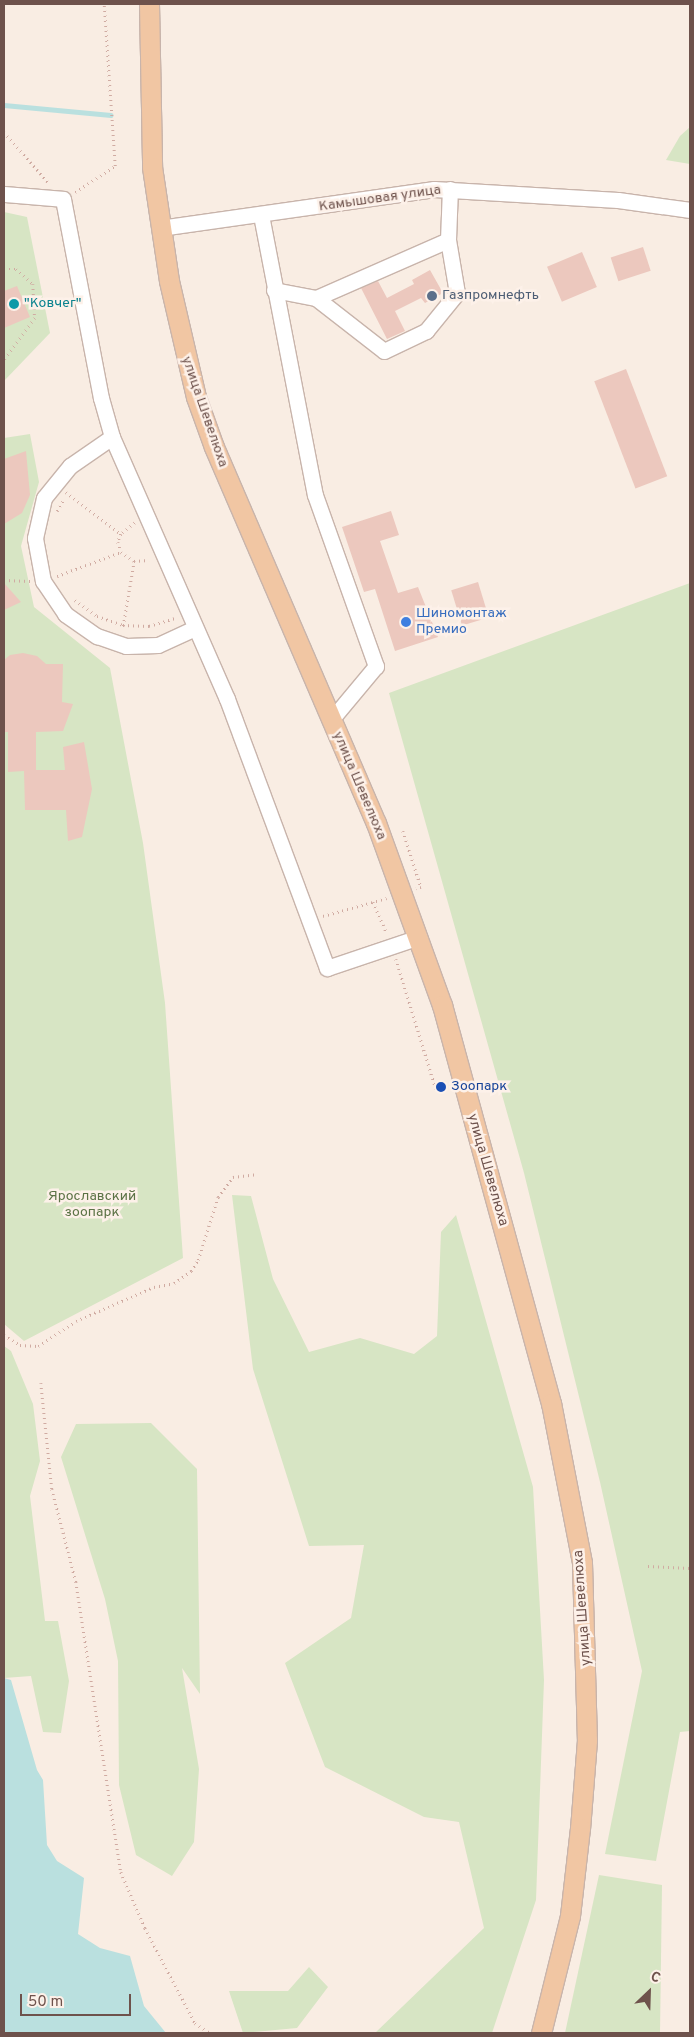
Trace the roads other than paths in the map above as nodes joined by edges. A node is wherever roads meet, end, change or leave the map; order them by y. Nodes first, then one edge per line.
1 (149, 4) edge
2 (450, 189) junction
3 (4, 194) edge
4 (690, 210) edge
5 (261, 215) junction
6 (160, 228) junction
7 (448, 240) junction
8 (274, 290) junction
9 (316, 298) junction
10 (112, 437) junction
11 (195, 628) junction
12 (330, 720) junction
13 (419, 937) junction
14 (541, 2033) edge

1 - 6 main road, улица Шевелюха
2 - 4 street, Камышовая улица
2 - 5 street, Камышовая улица
2 - 7 street
3 - 10 street
5 - 6 street, Камышовая улица
5 - 8 street
6 - 12 main road, улица Шевелюха
7 - 9 street
7 - 9 street
8 - 9 street
8 - 12 street
10 - 11 street
10 - 11 street
11 - 13 street
12 - 13 main road, улица Шевелюха
13 - 14 main road, улица Шевелюха

